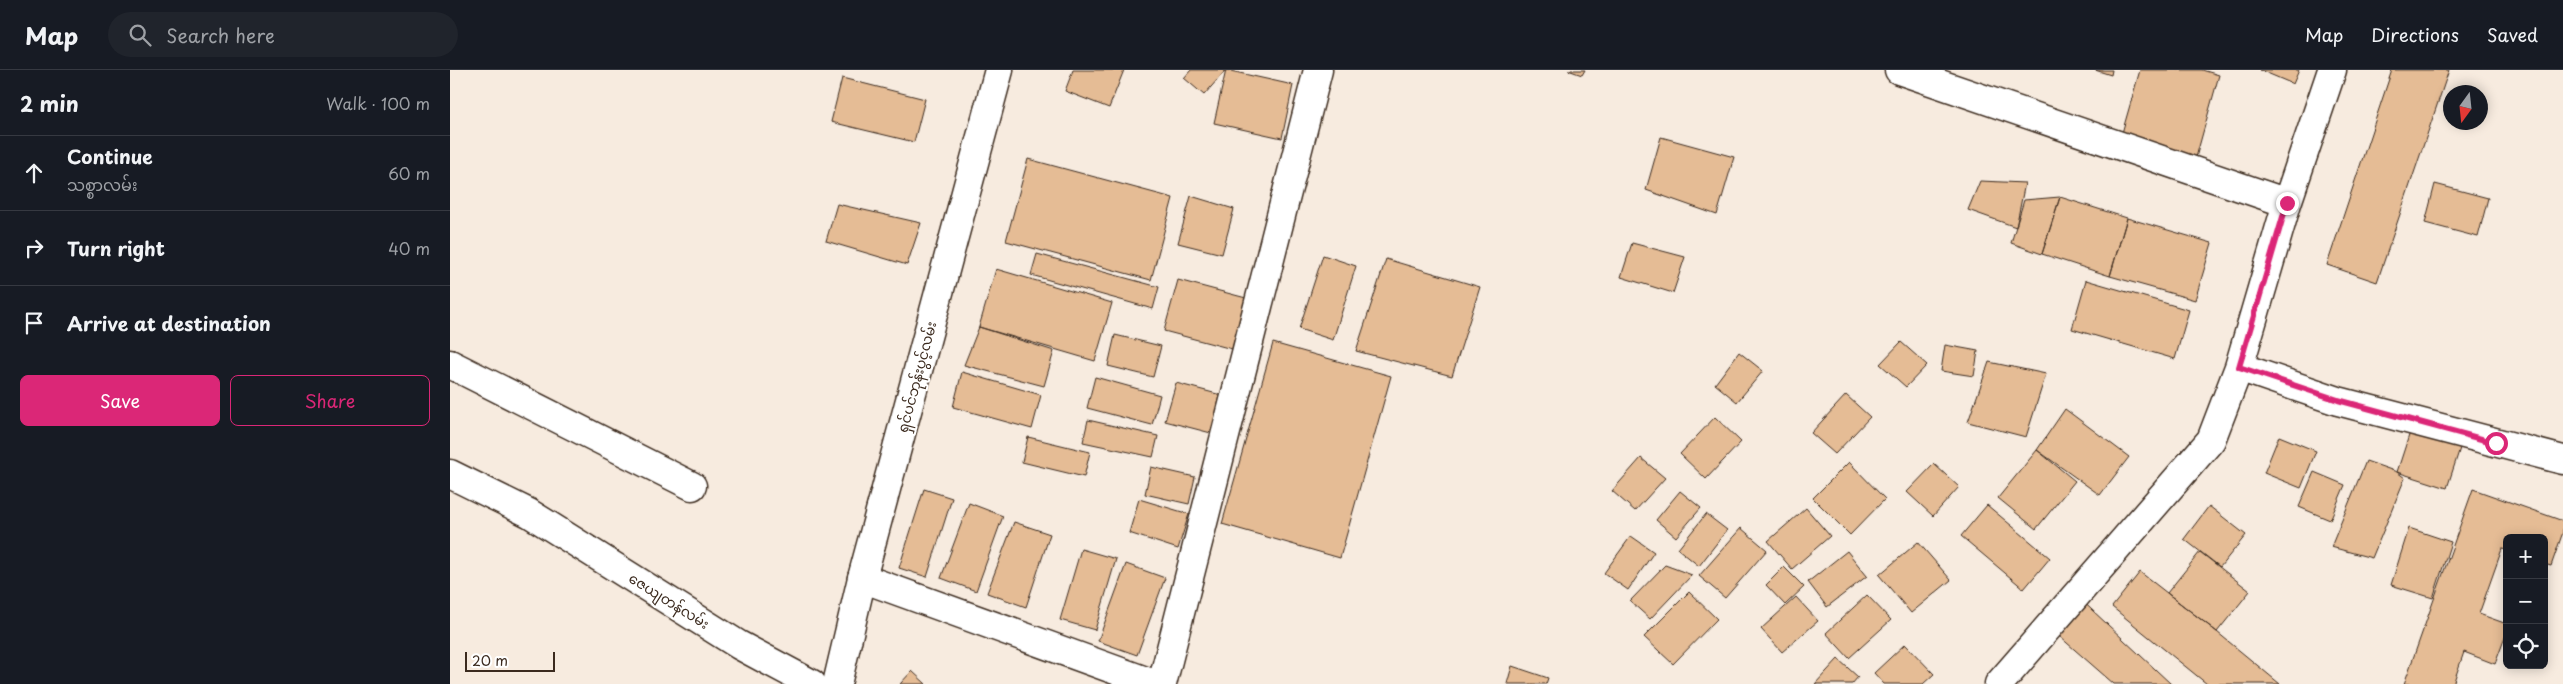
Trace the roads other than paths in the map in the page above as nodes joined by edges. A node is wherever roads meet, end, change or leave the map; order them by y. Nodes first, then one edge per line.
1 (999, 70) edge
2 (1318, 70) edge
3 (1900, 70) edge
4 (2332, 70) edge
5 (2287, 203) junction
6 (450, 364) edge
7 (2239, 367) junction
8 (2563, 460) edge
9 (450, 474) edge
10 (692, 486) dead end
11 (862, 578) junction
12 (812, 684) edge
13 (837, 684) edge
14 (1154, 684) edge
15 (1162, 684) edge
16 (1999, 684) edge

1 - 11 street, ရှင်ပင်ဘုန်းပွင့်လမ်း
2 - 15 street
3 - 5 street
4 - 5 street
5 - 7 street
6 - 10 street
7 - 8 street
7 - 16 street
9 - 12 street, ဇေယျတန်လမ်း
11 - 13 street, ရှင်ပင်ဘုန်းပွင့်လမ်း
11 - 14 street

